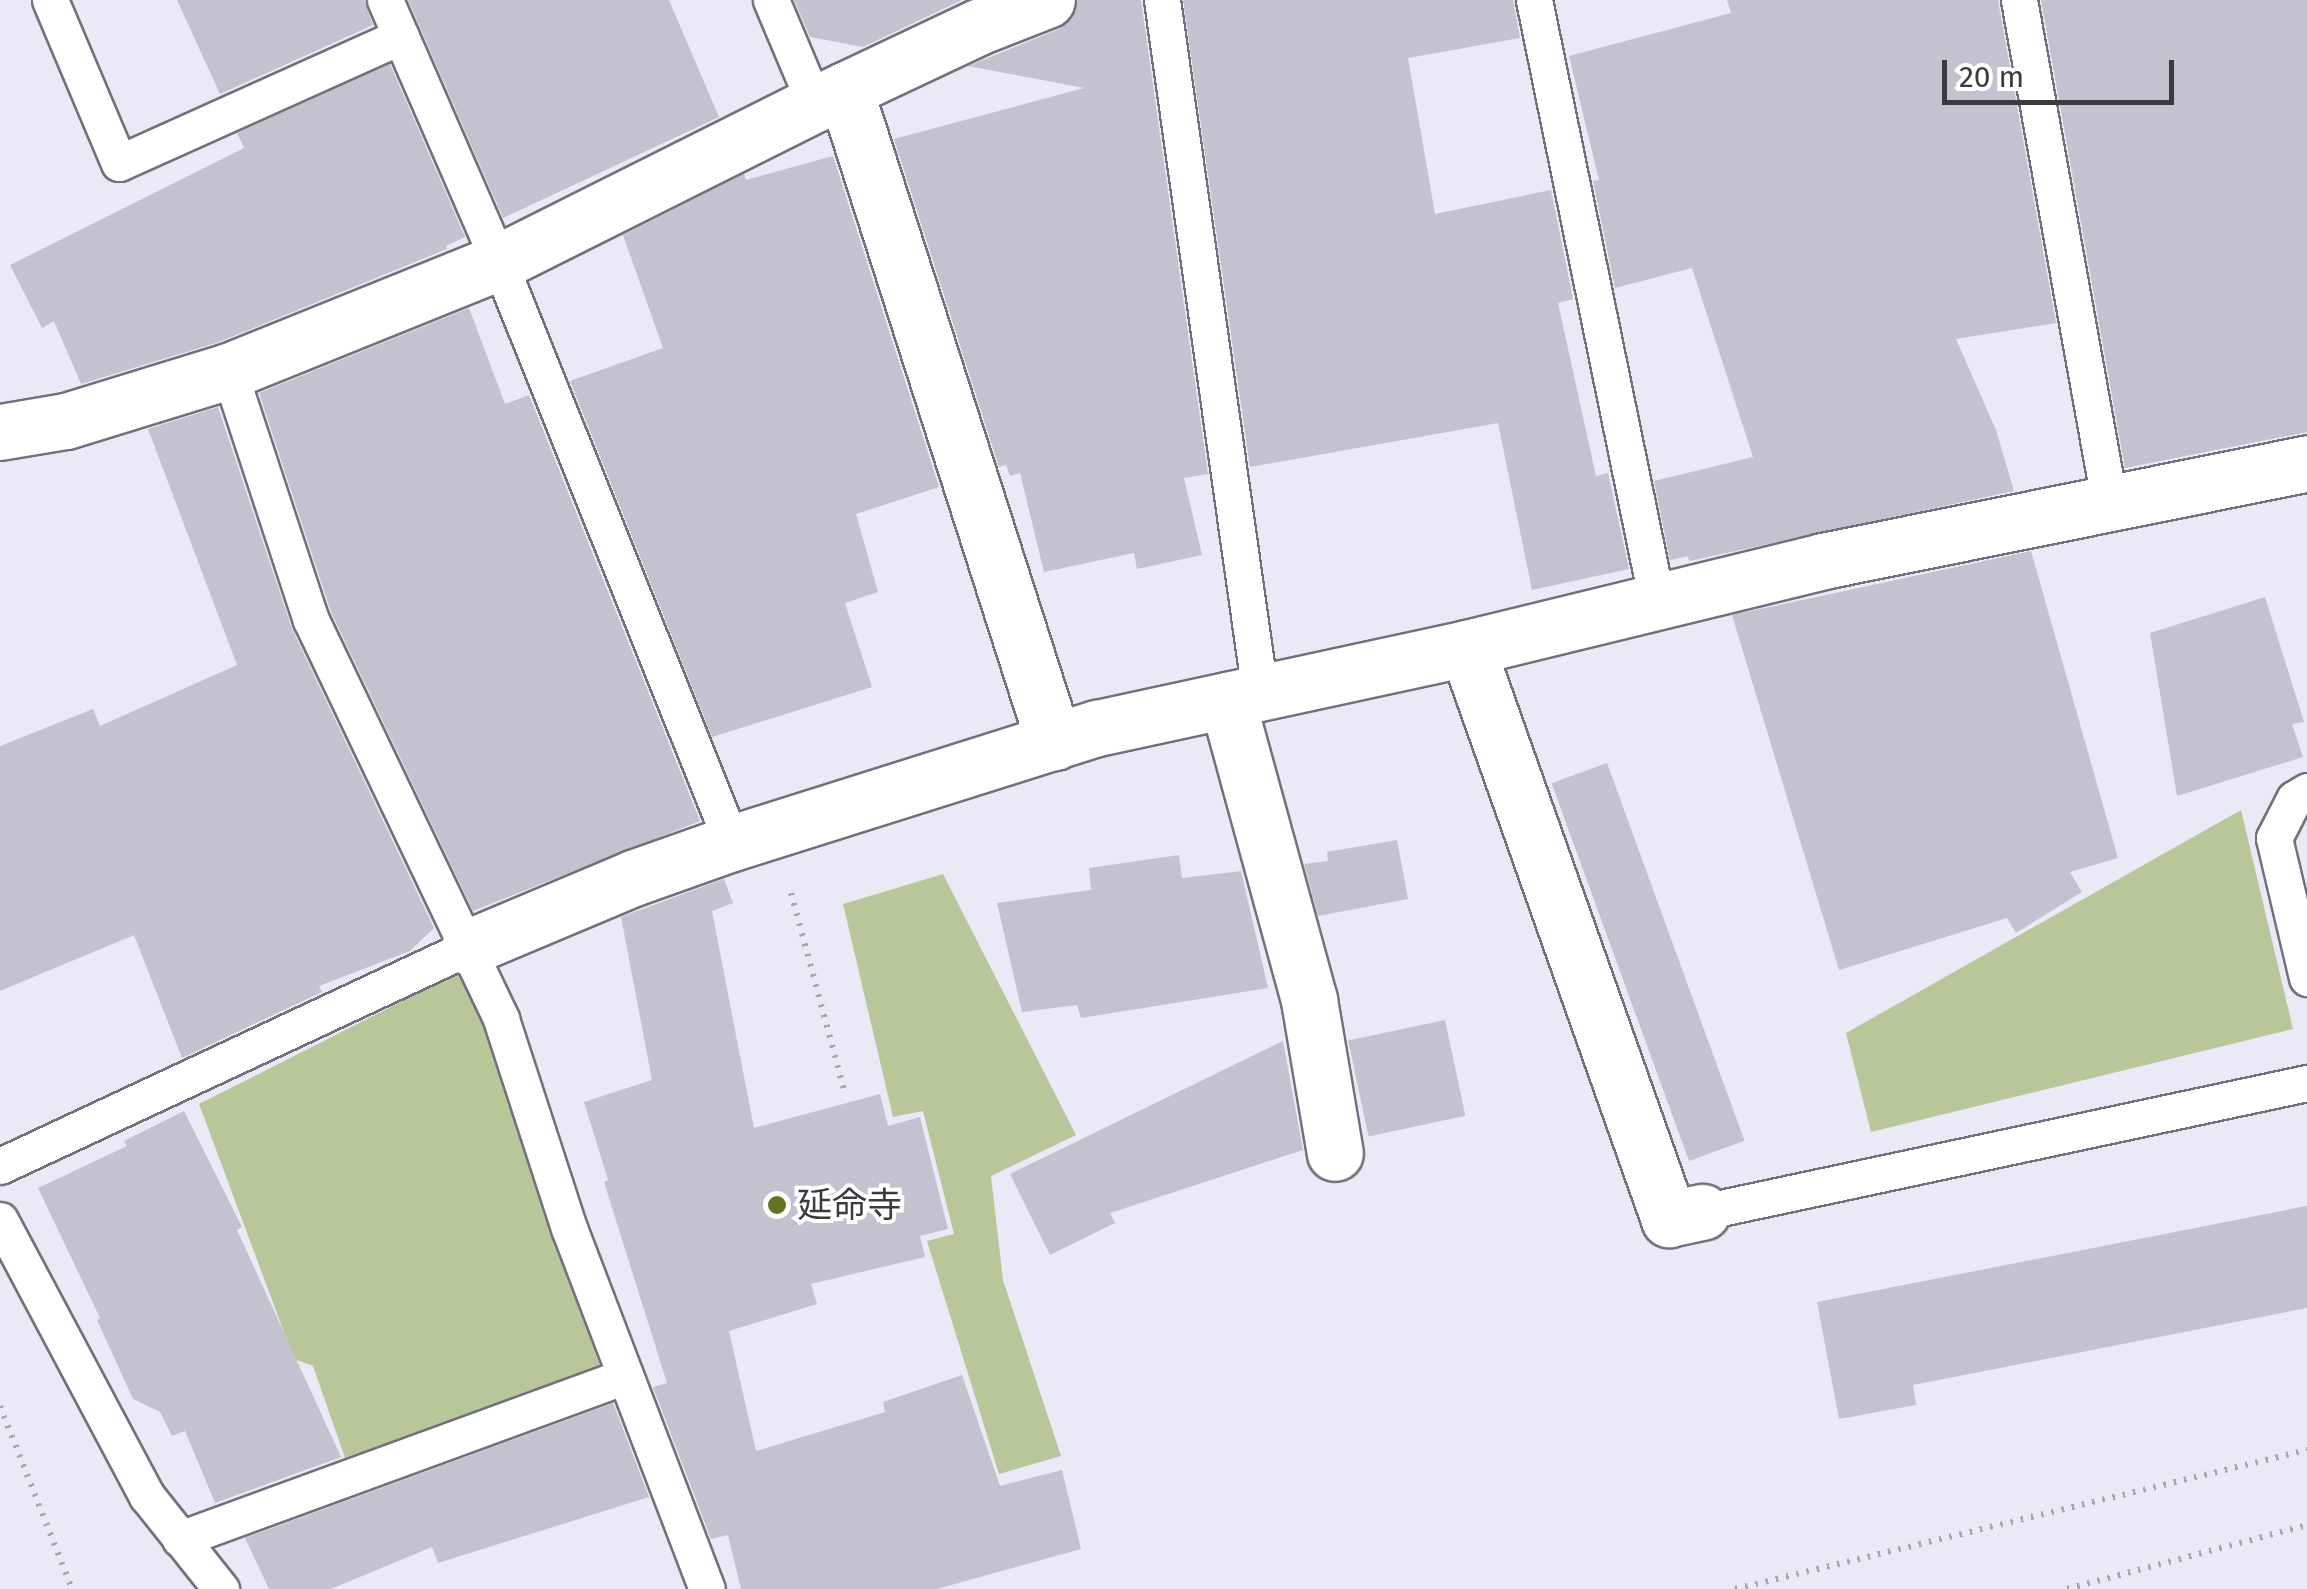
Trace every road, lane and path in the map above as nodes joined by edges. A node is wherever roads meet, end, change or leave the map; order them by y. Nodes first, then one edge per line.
1 (50, 0) edge
2 (385, 0) edge
3 (771, 0) edge
4 (1047, 0) edge
5 (1162, 0) edge
6 (1534, 0) edge
7 (2019, 0) edge
8 (401, 36) junction
9 (830, 97) junction
10 (500, 262) junction
11 (229, 371) junction
12 (0, 432) edge
13 (2307, 463) edge
14 (2110, 505) junction
15 (1657, 602) junction
16 (1468, 648) junction
17 (1243, 696) junction
18 (1054, 742) junction
19 (2307, 791) edge
20 (753, 838) junction
21 (469, 947) junction
22 (2307, 978) edge
23 (2307, 1083) edge
24 (844, 1090) dead end
25 (1335, 1153) dead end
26 (0, 1166) edge
27 (1702, 1212) joint
28 (0, 1220) edge
29 (625, 1376) junction
30 (0, 1406) edge
31 (2307, 1450) edge
32 (2307, 1525) edge
33 (180, 1540) junction
34 (72, 1589) edge
35 (221, 1589) edge
36 (707, 1589) edge
37 (1736, 1589) edge
38 (2067, 1589) edge

1 - 8 lane
2 - 8 lane
3 - 9 lane
4 - 9 street
5 - 17 lane
6 - 15 lane
7 - 14 lane
8 - 10 lane
9 - 10 street
9 - 18 street
10 - 11 street
10 - 20 lane
11 - 12 street
11 - 21 lane
13 - 14 street
14 - 15 street
15 - 16 street
16 - 17 street
16 - 27 street
17 - 18 street
17 - 25 street
18 - 20 street
19 - 22 lane
20 - 21 street
20 - 24 path
21 - 26 lane
21 - 29 lane
23 - 27 lane
28 - 33 lane
29 - 33 lane
29 - 36 lane
30 - 34 path
31 - 37 path
32 - 38 path
33 - 35 lane

